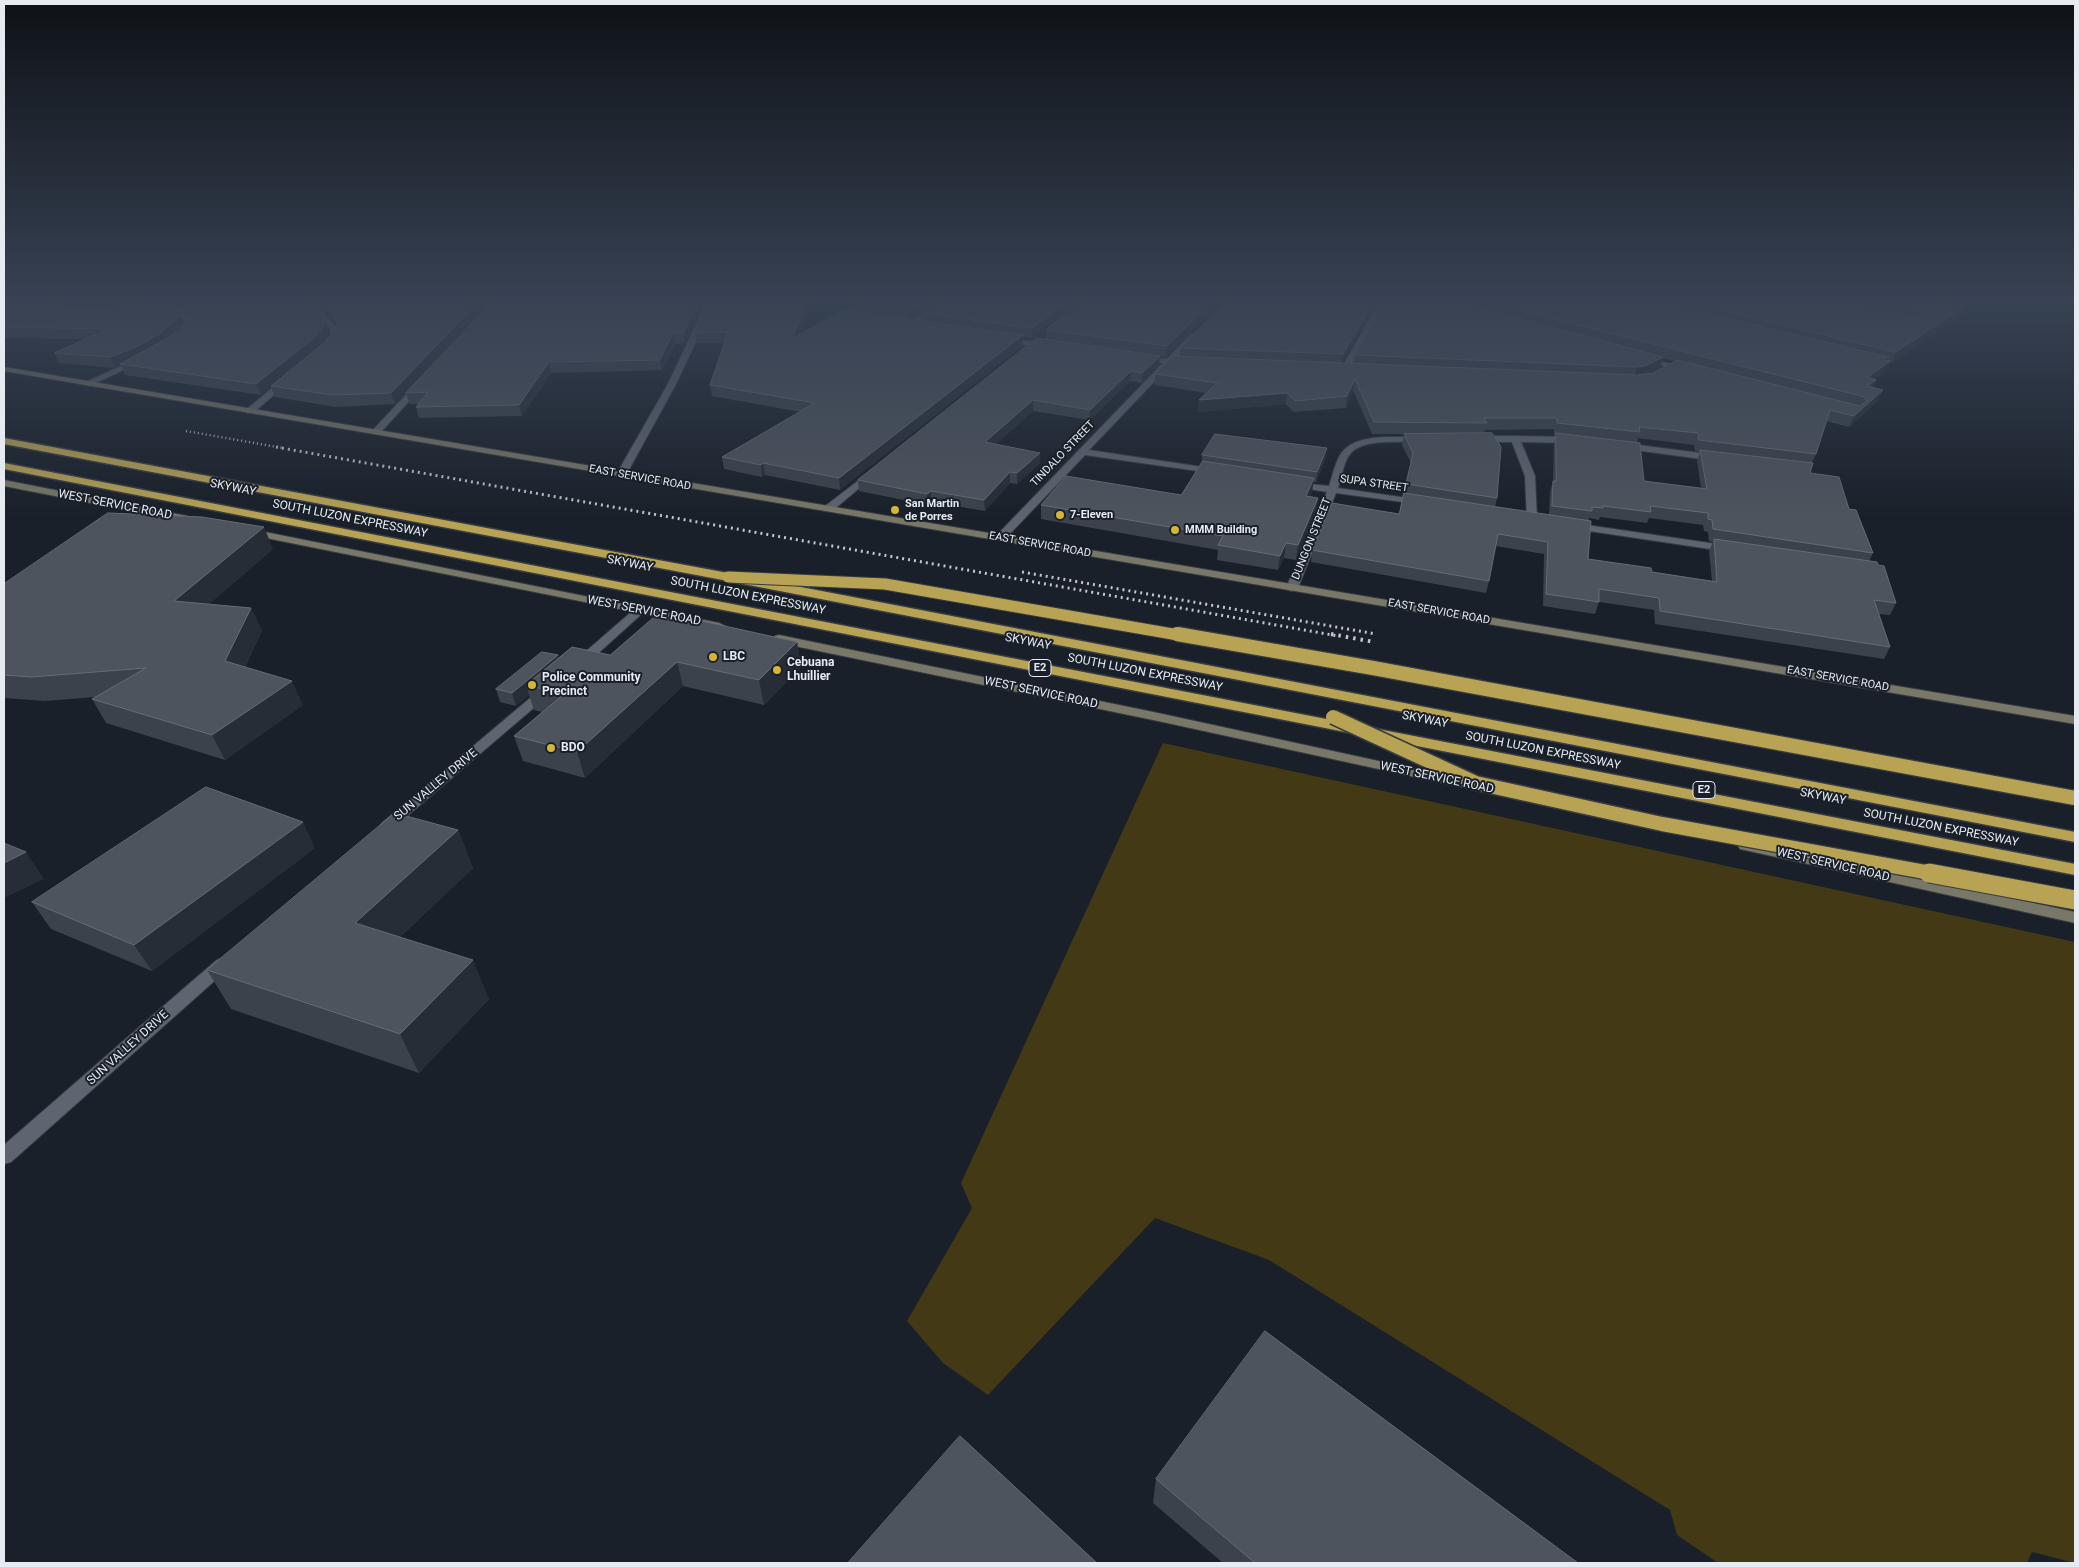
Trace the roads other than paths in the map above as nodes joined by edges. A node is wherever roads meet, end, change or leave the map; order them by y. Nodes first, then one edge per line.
1 (28, 374) edge
2 (108, 374) edge
3 (677, 374) edge
4 (1157, 374) edge
5 (293, 376) edge
6 (424, 381) edge
7 (86, 384) junction
8 (250, 411) junction
9 (376, 432) junction
10 (4, 435) edge
11 (1469, 439) edge
12 (1516, 439) junction
13 (1431, 440) edge
14 (4, 441) edge
15 (1587, 441) edge
16 (1616, 445) edge
17 (1083, 452) junction
18 (4, 459) edge
19 (1723, 459) edge
20 (4, 466) edge
21 (878, 468) edge
22 (1228, 474) edge
23 (621, 475) junction
24 (4, 483) edge
25 (1285, 483) edge
26 (1332, 490) junction
27 (1434, 505) edge
28 (828, 509) junction
29 (1532, 520) edge
30 (196, 521) edge
31 (1561, 524) edge
32 (234, 528) edge
33 (1000, 538) junction
34 (1744, 551) edge
35 (728, 577) junction
36 (1292, 588) junction
37 (641, 609) junction
38 (728, 628) edge
39 (766, 636) edge
40 (572, 670) edge
41 (557, 682) edge
42 (1333, 717) junction
43 (2075, 720) edge
44 (2075, 798) edge
45 (2075, 828) edge
46 (374, 836) edge
47 (2075, 837) edge
48 (2075, 861) edge
49 (2075, 870) edge
50 (2075, 900) edge
51 (2075, 918) edge
52 (238, 952) edge
53 (4, 1156) edge

1 - 7 main road, EAST SERVICE ROAD
2 - 7 street
3 - 23 street
4 - 17 street, TINDALO STREET
5 - 8 street
6 - 9 street
7 - 8 main road, EAST SERVICE ROAD
8 - 9 main road, EAST SERVICE ROAD
9 - 23 main road, EAST SERVICE ROAD
10 - 45 highway, SOUTH LUZON EXPRESSWAY
11 - 12 street
12 - 15 street
12 - 29 street
13 - 26 street, DUNGON STREET
14 - 35 highway, SKYWAY / E2
16 - 19 street
17 - 22 street
17 - 33 street, TINDALO STREET
18 - 42 highway, SKYWAY / E2
20 - 49 highway, SOUTH LUZON EXPRESSWAY / E2
21 - 28 street
23 - 28 main road, EAST SERVICE ROAD
24 - 30 main road, WEST SERVICE ROAD
25 - 26 street, SUPA STREET
26 - 27 street, SUPA STREET
26 - 36 street, DUNGON STREET
28 - 33 main road, EAST SERVICE ROAD
31 - 34 street
32 - 37 main road, WEST SERVICE ROAD
33 - 36 main road, EAST SERVICE ROAD
35 - 44 highway, bridge
35 - 47 highway, SKYWAY / E2, bridge
36 - 43 main road, EAST SERVICE ROAD
37 - 38 main road, WEST SERVICE ROAD
37 - 40 street
39 - 51 main road, WEST SERVICE ROAD
41 - 46 street, SUN VALLEY DRIVE
42 - 48 highway, SKYWAY / E2, bridge
42 - 50 highway, bridge
52 - 53 street, SUN VALLEY DRIVE

